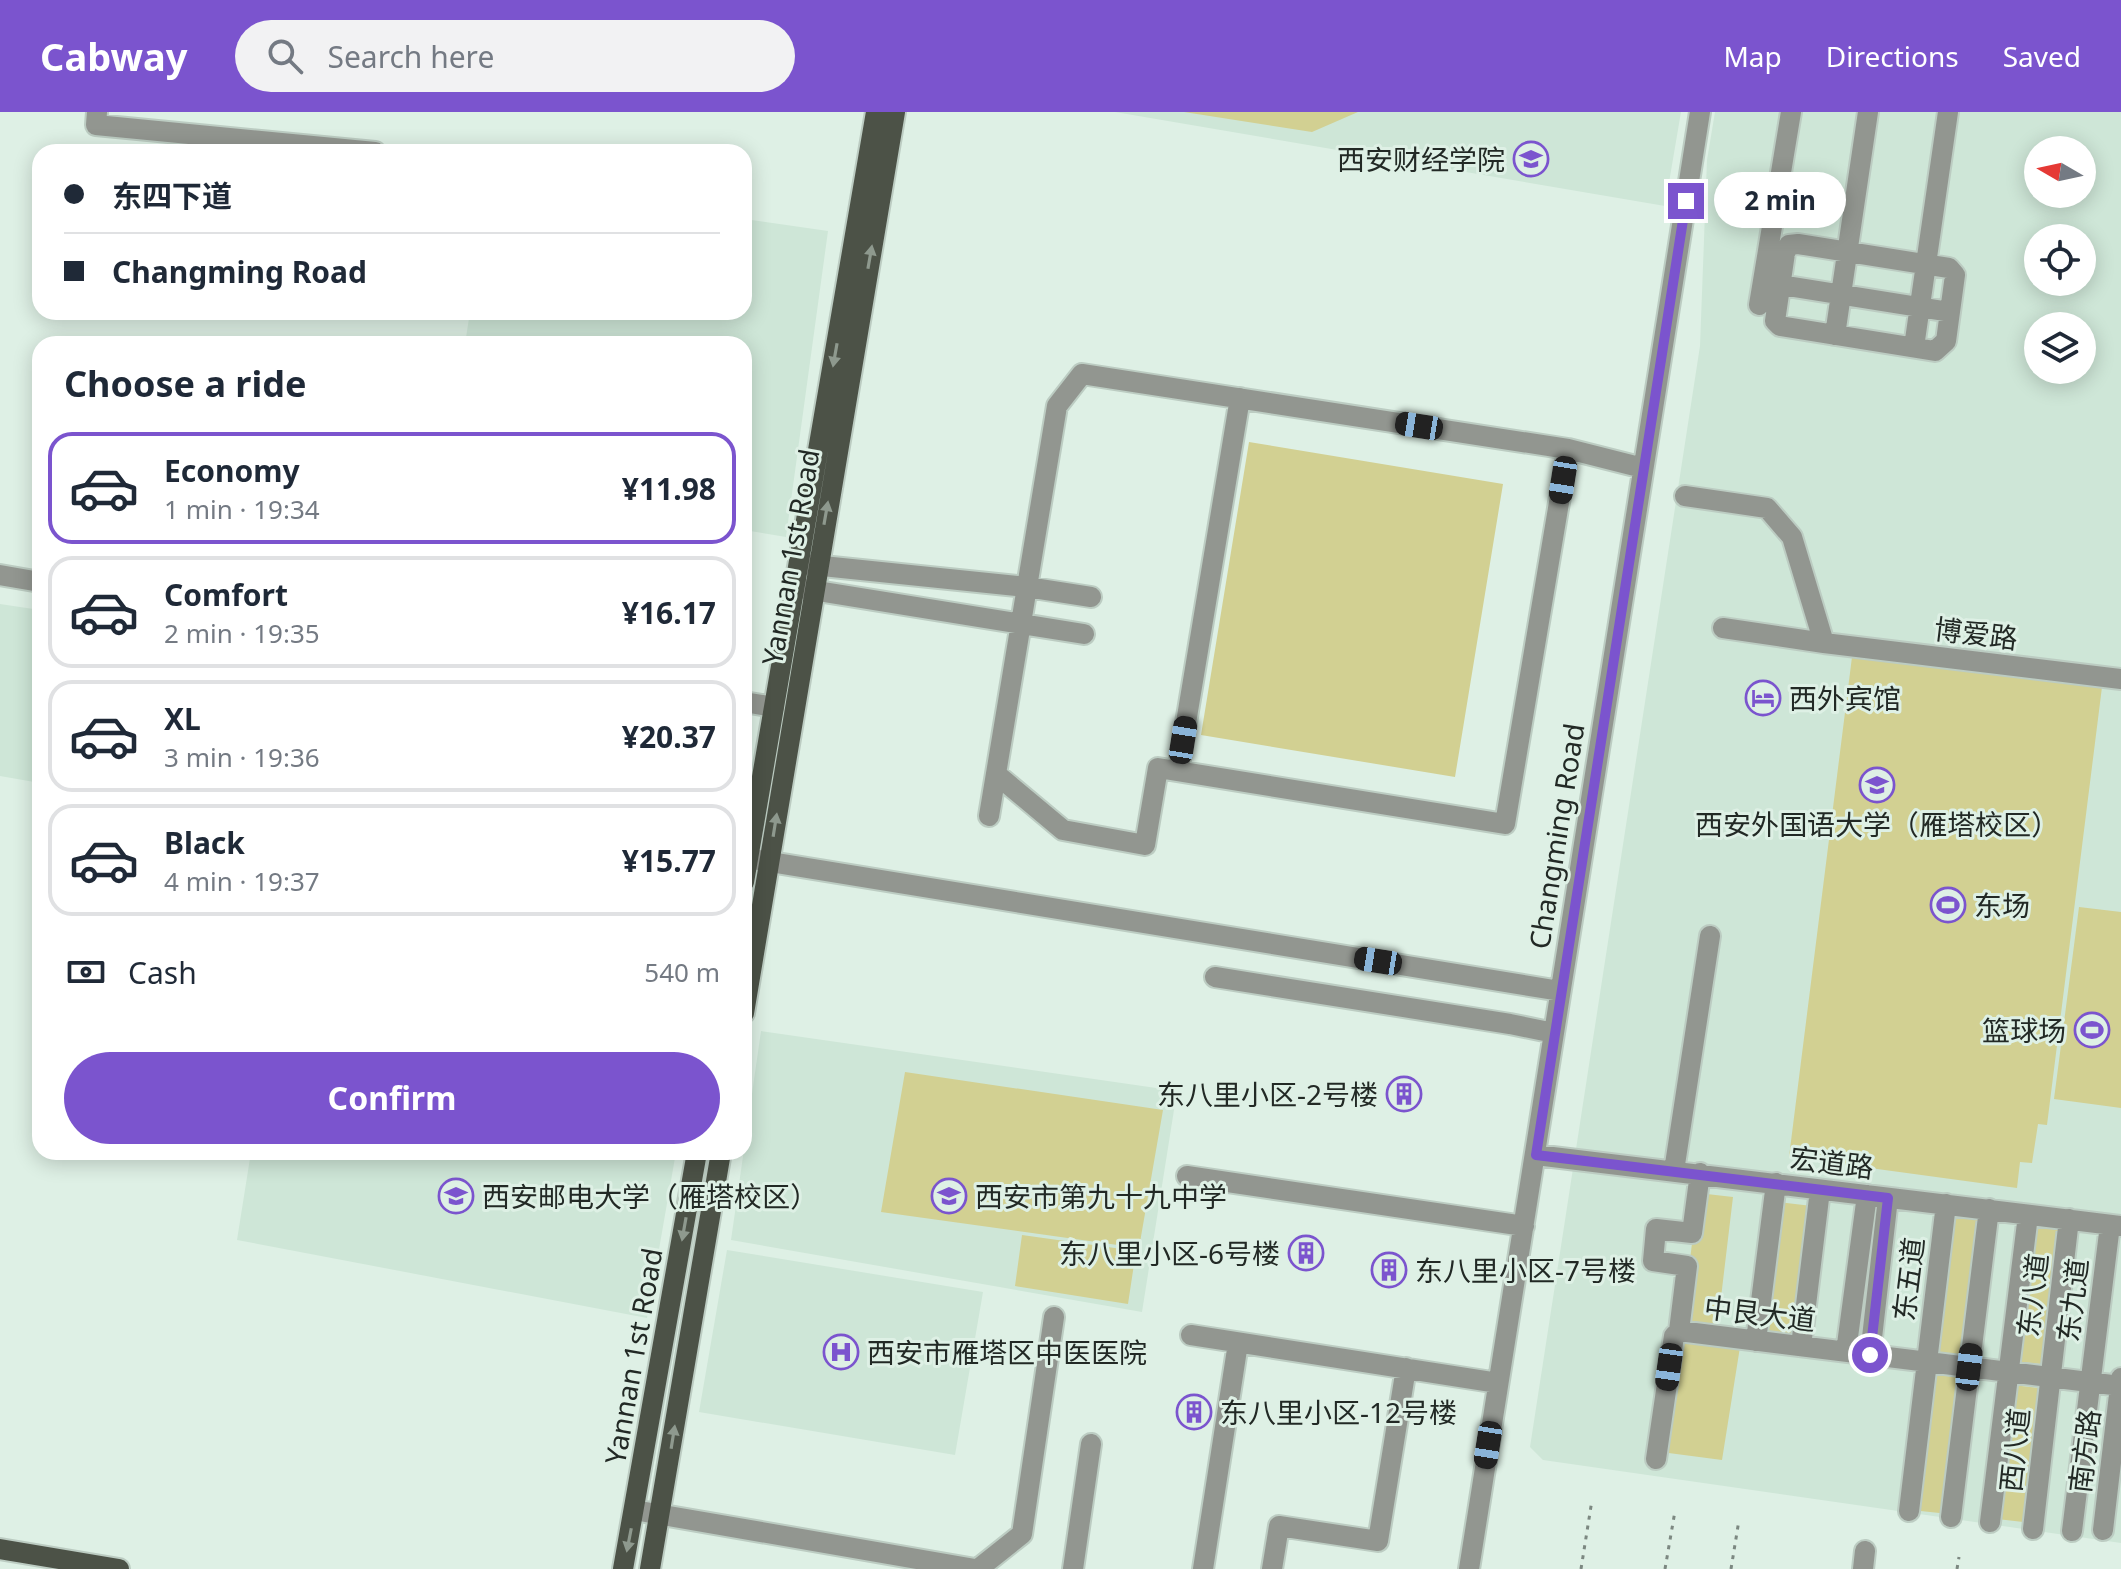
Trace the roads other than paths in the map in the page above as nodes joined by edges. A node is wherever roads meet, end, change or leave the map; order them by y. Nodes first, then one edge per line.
1 (97, 112) edge
2 (876, 112) edge
3 (895, 112) edge
4 (1700, 112) edge
5 (1791, 112) edge
6 (1868, 112) edge
7 (1948, 112) edge
8 (292, 144) edge
9 (1847, 250) junction
10 (1926, 264) junction
11 (1781, 285) junction
12 (1841, 294) junction
13 (1759, 305) dead end
14 (1919, 308) junction
15 (1950, 312) junction
16 (1835, 335) junction
17 (1914, 347) junction
18 (1240, 398) junction
19 (1568, 449) junction
20 (1643, 468) junction
21 (1685, 496) dead end
22 (808, 565) junction
23 (0, 575) edge
24 (32, 581) edge
25 (1027, 587) junction
26 (805, 588) junction
27 (1091, 597) dead end
28 (1021, 624) junction
29 (1723, 628) dead end
30 (1084, 634) dead end
31 (1824, 643) junction
32 (2121, 679) edge
33 (752, 703) edge
34 (774, 707) junction
35 (1178, 771) junction
36 (996, 774) junction
37 (989, 816) dead end
38 (752, 835) edge
39 (752, 859) edge
40 (769, 863) junction
41 (1710, 936) dead end
42 (752, 965) edge
43 (1215, 977) dead end
44 (1560, 991) junction
45 (1554, 1033) junction
46 (1536, 1155) junction
47 (696, 1160) edge
48 (720, 1160) edge
49 (1674, 1171) junction
50 (1700, 1173) junction
51 (1187, 1176) dead end
52 (1776, 1183) junction
53 (1820, 1190) junction
54 (1867, 1195) junction
55 (1888, 1198) junction
56 (1946, 1204) junction
57 (1989, 1209) junction
58 (2028, 1215) junction
59 (2069, 1219) junction
60 (2116, 1225) edge
61 (1524, 1226) junction
62 (1054, 1317) dead end
63 (1679, 1331) junction
64 (1191, 1335) dead end
65 (1756, 1341) junction
66 (1238, 1343) junction
67 (1801, 1346) junction
68 (1846, 1352) junction
69 (1870, 1355) junction
70 (1926, 1362) junction
71 (1969, 1367) junction
72 (1406, 1368) junction
73 (2009, 1372) junction
74 (2051, 1377) junction
75 (2121, 1378) edge
76 (2091, 1382) junction
77 (1498, 1383) junction
78 (2121, 1386) edge
79 (1091, 1444) dead end
80 (1656, 1459) dead end
81 (634, 1510) junction
82 (1909, 1511) dead end
83 (660, 1514) junction
84 (1951, 1517) dead end
85 (1990, 1522) dead end
86 (2033, 1529) dead end
87 (2103, 1530) dead end
88 (2072, 1531) dead end
89 (0, 1549) edge
90 (119, 1569) edge
91 (623, 1569) edge
92 (650, 1569) edge
93 (977, 1569) edge
94 (1073, 1569) edge
95 (1203, 1569) edge
96 (1272, 1569) edge
97 (1469, 1569) edge

1 - 8 street
2 -> 22 main road, Yannan 1st Road
22 -> 3 main road, Yannan 1st Road
4 - 20 street, Changming Road
5 - 13 street
6 - 9 street
7 - 10 street
9 - 10 street
9 - 11 street
9 - 12 street
10 - 14 street
10 - 15 street
11 - 12 street
11 - 16 street
12 - 14 street
12 - 16 street
14 - 15 street
14 - 17 street
15 - 17 street
16 - 17 street
18 - 19 street
18 - 25 street
18 - 35 street
19 - 20 street
19 - 35 street
20 - 44 street, Changming Road
21 - 31 street
22 - 25 street
22 - 26 main road, Yannan 1st Road
23 - 24 street
25 - 27 street
25 - 28 street
26 - 28 street
26 - 34 main road, Yannan 1st Road
40 -> 26 main road, Yannan 1st Road
28 - 30 street
28 - 36 street
29 - 31 street, 博爱路
31 - 32 street, 博爱路
33 - 34 street
34 - 38 main road, Yannan 1st Road
35 - 36 street
36 - 37 street
39 - 40 street
40 - 42 main road, Yannan 1st Road
40 - 44 street
41 - 49 street
43 - 45 street
44 - 45 street, Changming Road
45 - 46 street, Changming Road
46 - 49 street, 宏道路
46 - 61 street, Changming Road
47 -> 81 main road, Yannan 1st Road
83 -> 48 main road, Yannan 1st Road
49 - 50 street, 宏道路
50 - 52 street, 宏道路
50 - 63 street
51 - 61 street
52 - 53 street, 宏道路
52 - 65 street
53 - 54 street, 宏道路
53 - 67 street
54 - 55 street, 宏道路
54 - 68 street
55 - 56 street, 宏道路
55 - 69 street
56 - 57 street, 宏道路
56 - 70 street, 东五道
57 - 58 street, 宏道路
57 - 71 street
58 - 59 street, 宏道路
58 - 73 street
59 - 60 street, 宏道路
59 - 74 street, 东八道
60 - 76 street, 东九道
61 - 77 street, Changming Road
62 - 93 street
63 - 65 street, 中艮大道
63 - 80 street
64 - 66 street
65 - 67 street, 中艮大道
66 - 72 street
66 - 95 street
67 - 68 street, 中艮大道
68 - 69 street, 中艮大道
69 - 70 street, 中艮大道
70 - 71 street, 中艮大道
70 - 82 street, 东五道
71 - 73 street, 中艮大道
71 - 84 street
72 - 77 street
72 - 96 street
73 - 74 street, 中艮大道
73 - 85 street
74 - 76 street, 中艮大道
74 - 86 street, 西八道
75 - 78 street, 南方路
76 - 78 street, 中艮大道
76 - 88 street, 东九道
77 - 97 street, Changming Road
78 - 87 street, 南方路
79 - 94 street
81 - 83 street
81 -> 91 main road, Yannan 1st Road
83 - 92 main road, Yannan 1st Road
83 - 93 street
89 - 90 main road

